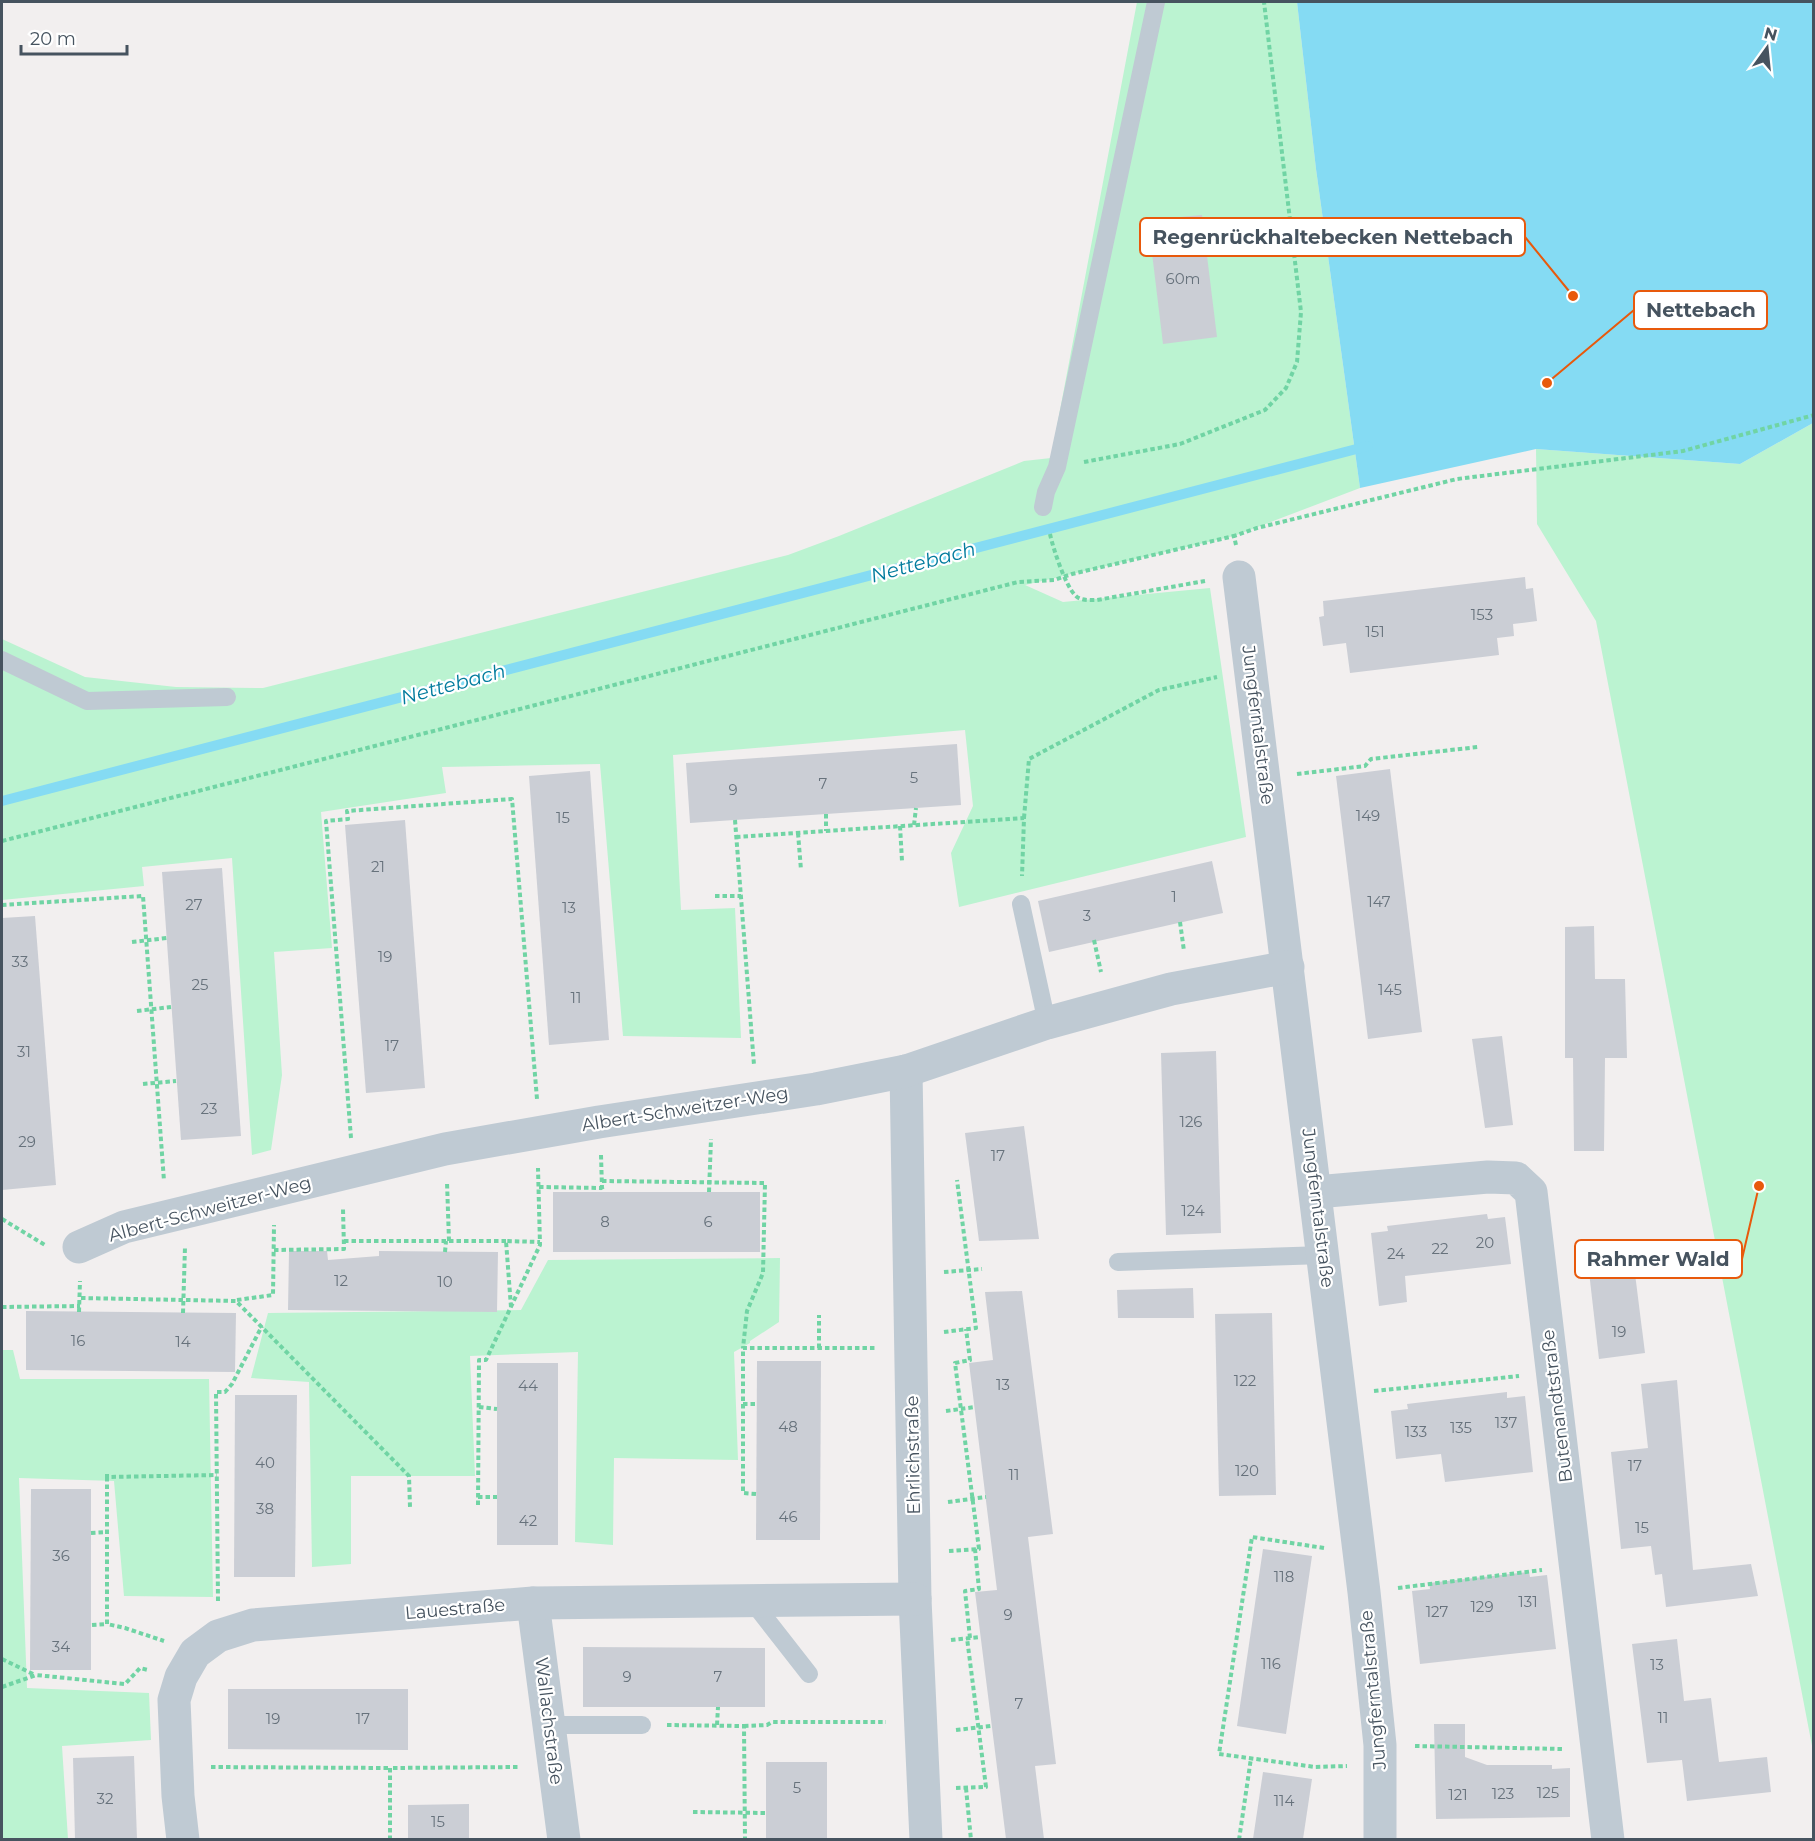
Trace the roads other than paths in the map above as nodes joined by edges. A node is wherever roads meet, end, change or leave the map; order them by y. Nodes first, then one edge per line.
1 (1156, 2) edge
2 (1043, 507) dead end
3 (1239, 577) road end
4 (2, 660) edge
5 (227, 697) dead end
6 (1021, 904) road end
7 (1288, 967) junction
8 (1047, 1023) junction
9 (906, 1071) junction
10 (1316, 1192) junction
11 (79, 1247) dead end
12 (1324, 1255) junction
13 (1118, 1262) dead end
14 (915, 1599) junction
15 (752, 1600) junction
16 (533, 1603) junction
17 (809, 1674) dead end
18 (550, 1725) junction
19 (642, 1725) road end
20 (183, 1839) edge
21 (564, 1839) edge
22 (926, 1839) edge
23 (1380, 1839) edge
24 (1608, 1839) edge

1 - 2 lane
3 - 7 street, Jungferntalstraße
4 - 5 lane
6 - 8 lane
7 - 8 street, Albert-Schweitzer-Weg
7 - 10 street, Jungferntalstraße
8 - 9 street, Albert-Schweitzer-Weg
9 - 11 street, Albert-Schweitzer-Weg
9 - 14 street, Ehrlichstraße
10 - 12 street, Jungferntalstraße
10 - 24 street, Butenandtstraße
12 - 13 lane
12 - 23 street, Jungferntalstraße
14 - 15 street, Lauestraße
14 - 22 street, Ehrlichstraße
15 - 16 street, Lauestraße
15 - 17 lane
16 - 18 street, Wallachstraße
16 - 20 street, Lauestraße
18 - 19 lane
18 - 21 street, Wallachstraße

